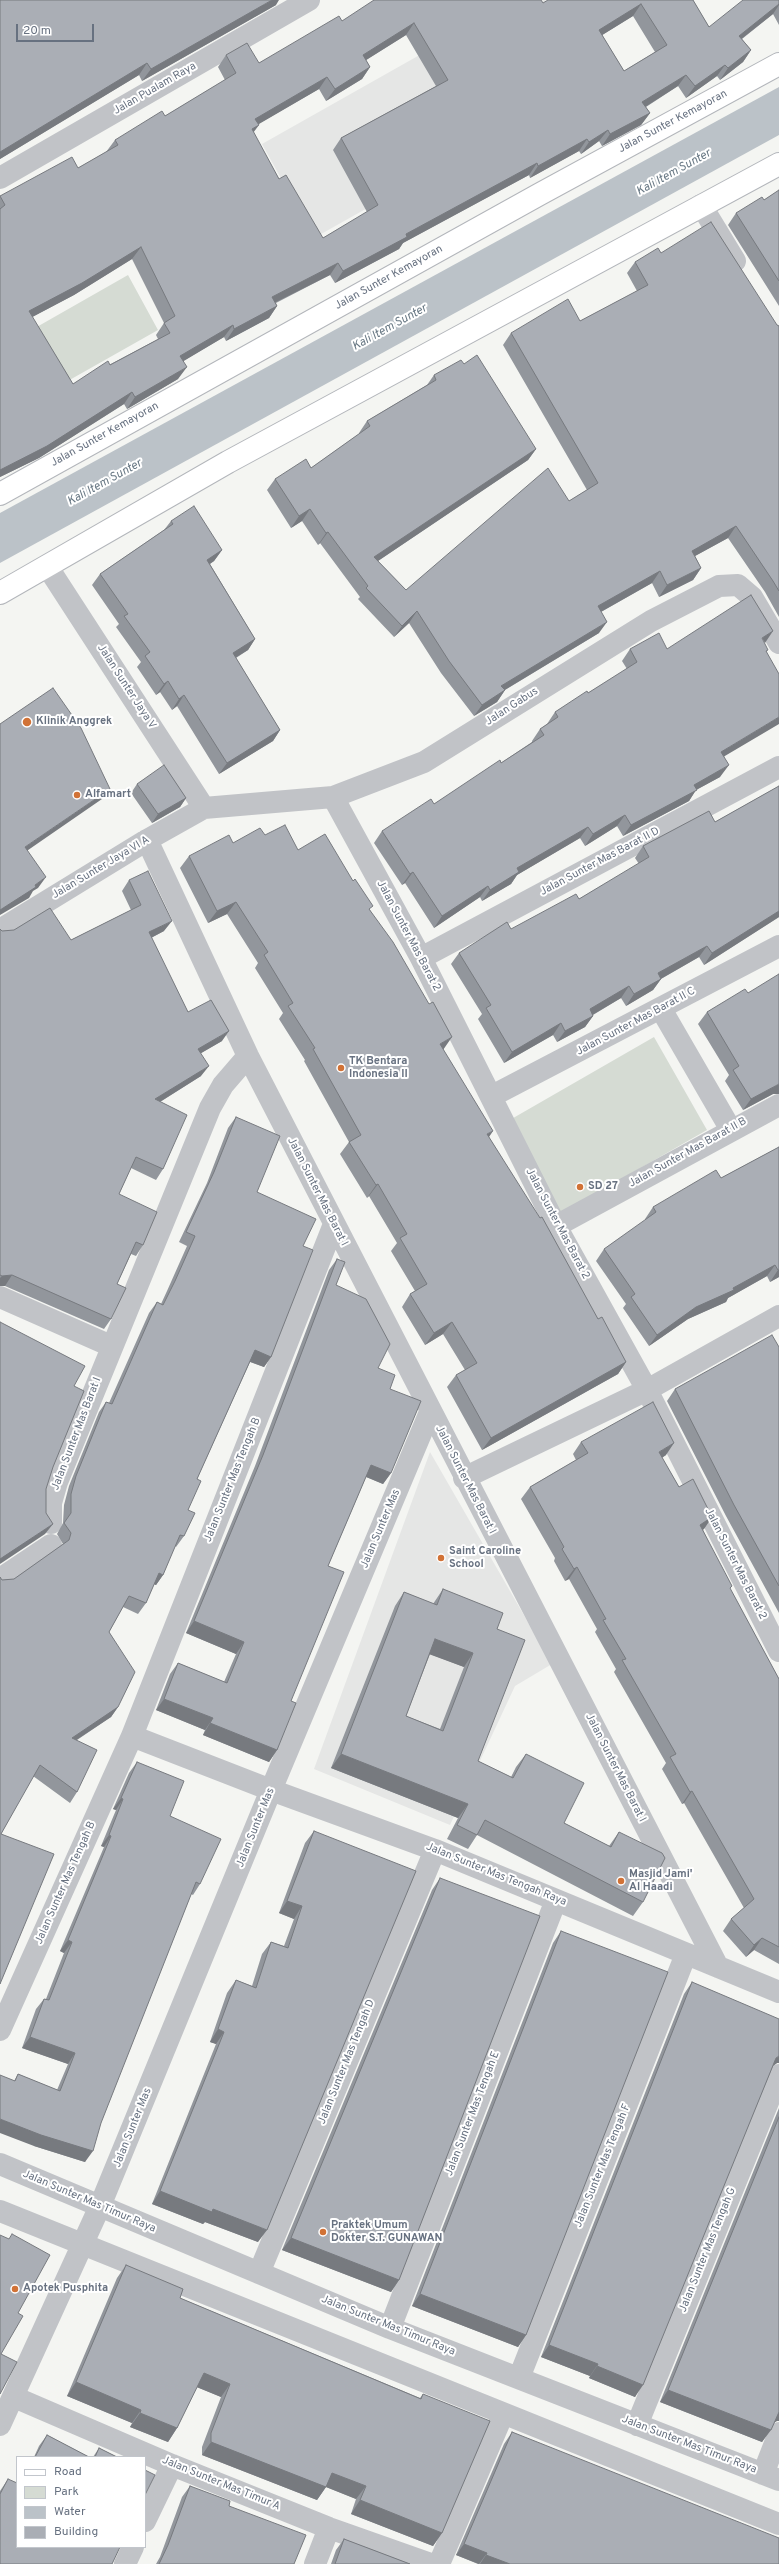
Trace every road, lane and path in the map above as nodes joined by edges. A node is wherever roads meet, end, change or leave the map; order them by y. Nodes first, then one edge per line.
1 (305, 1) edge
2 (779, 64) edge
3 (779, 164) edge
4 (0, 178) edge
5 (701, 206) junction
6 (744, 276) edge
7 (0, 494) edge
8 (47, 566) junction
9 (0, 593) edge
10 (779, 643) edge
11 (779, 767) edge
12 (333, 798) junction
13 (204, 808) junction
14 (147, 840) junction
15 (0, 930) edge
16 (779, 946) edge
17 (421, 958) junction
18 (661, 1009) junction
19 (248, 1056) junction
20 (492, 1096) junction
21 (779, 1105) edge
22 (731, 1130) junction
23 (334, 1224) junction
24 (556, 1226) junction
25 (0, 1297) edge
26 (776, 1324) edge
27 (111, 1346) junction
28 (647, 1390) junction
29 (430, 1412) junction
30 (464, 1478) junction
31 (51, 1523) edge
32 (51, 1545) dead end
33 (0, 1579) edge
34 (779, 1651) edge
35 (132, 1736) junction
36 (271, 1790) junction
37 (435, 1850) junction
38 (556, 1900) junction
39 (686, 1954) junction
40 (718, 1967) junction
41 (779, 1992) edge
42 (0, 2030) edge
43 (779, 2075) edge
44 (0, 2164) edge
45 (100, 2206) junction
46 (0, 2211) edge
47 (84, 2244) junction
48 (258, 2273) junction
49 (390, 2328) junction
50 (519, 2378) junction
51 (14, 2397) junction
52 (503, 2414) junction
53 (0, 2425) edge
54 (637, 2425) junction
55 (779, 2433) edge
56 (172, 2465) junction
57 (771, 2477) edge
58 (146, 2519) edge
59 (779, 2524) edge
60 (329, 2528) junction
61 (133, 2548) edge
62 (125, 2564) edge
63 (315, 2564) edge
64 (431, 2564) edge
65 (439, 2564) edge

1 - 4 street, Jalan Pualam Raya
2 - 7 main road, Jalan Sunter Kemayoran
3 - 5 main road
5 - 6 street
5 - 8 main road
8 - 9 main road
8 - 13 street, Jalan Sunter Jaya V
10 - 12 street, Jalan Gabus
11 - 17 street, Jalan Sunter Mas Barat II D
12 - 13 street, Jalan Gabus
12 - 17 street, Jalan Sunter Mas Barat 2
13 - 14 street, Jalan Sunter Jaya VI A
14 - 15 street, Jalan Sunter Jaya VI A
14 - 19 street, Jalan Sunter Mas Barat I
16 - 18 street, Jalan Sunter Mas Barat II C
17 - 20 street, Jalan Sunter Mas Barat 2
18 - 20 street, Jalan Sunter Mas Barat II C
18 - 22 street
19 - 23 street, Jalan Sunter Mas Barat I
19 - 27 street, Jalan Sunter Mas Barat I
20 - 24 street, Jalan Sunter Mas Barat 2
21 - 22 street, Jalan Sunter Mas Barat II B
22 - 24 street, Jalan Sunter Mas Barat II B
23 - 29 street, Jalan Sunter Mas Barat I
23 - 35 street, Jalan Sunter Mas Tengah B
24 - 28 street, Jalan Sunter Mas Barat 2
25 - 27 street
26 - 28 street
27 - 31 street, Jalan Sunter Mas Barat I
28 - 30 street
28 - 34 street, Jalan Sunter Mas Barat 2
29 - 30 street, Jalan Sunter Mas Barat I
29 - 36 street, Jalan Sunter Mas
30 - 40 street, Jalan Sunter Mas Barat I
32 - 33 street
35 - 36 street
35 - 42 street, Jalan Sunter Mas Tengah B
36 - 37 street, Jalan Sunter Mas Tengah Raya
36 - 45 street, Jalan Sunter Mas
37 - 38 street, Jalan Sunter Mas Tengah Raya
37 - 48 street, Jalan Sunter Mas Tengah D
38 - 39 street, Jalan Sunter Mas Tengah Raya
38 - 49 street, Jalan Sunter Mas Tengah E
39 - 40 street, Jalan Sunter Mas Tengah Raya
39 - 50 street, Jalan Sunter Mas Tengah F
40 - 41 street, Jalan Sunter Mas Tengah Raya
43 - 54 street, Jalan Sunter Mas Tengah G
44 - 45 street, Jalan Sunter Mas Timur Raya
45 - 47 street, Jalan Sunter Mas
45 - 48 street, Jalan Sunter Mas Timur Raya
46 - 47 street
47 - 51 street, Jalan Sunter Mas
47 - 52 street
48 - 49 street, Jalan Sunter Mas Timur Raya
49 - 50 street, Jalan Sunter Mas Timur Raya
50 - 54 street, Jalan Sunter Mas Timur Raya
51 - 53 street, Jalan Sunter Mas
51 - 56 street, Jalan Sunter Mas Timur A
52 - 59 street
52 - 65 street
54 - 57 street, Jalan Sunter Mas Timur Raya
55 - 57 street
56 - 58 street
56 - 60 street, Jalan Sunter Mas Timur A
60 - 63 street
60 - 64 street, Jalan Sunter Mas Timur A
61 - 62 street

